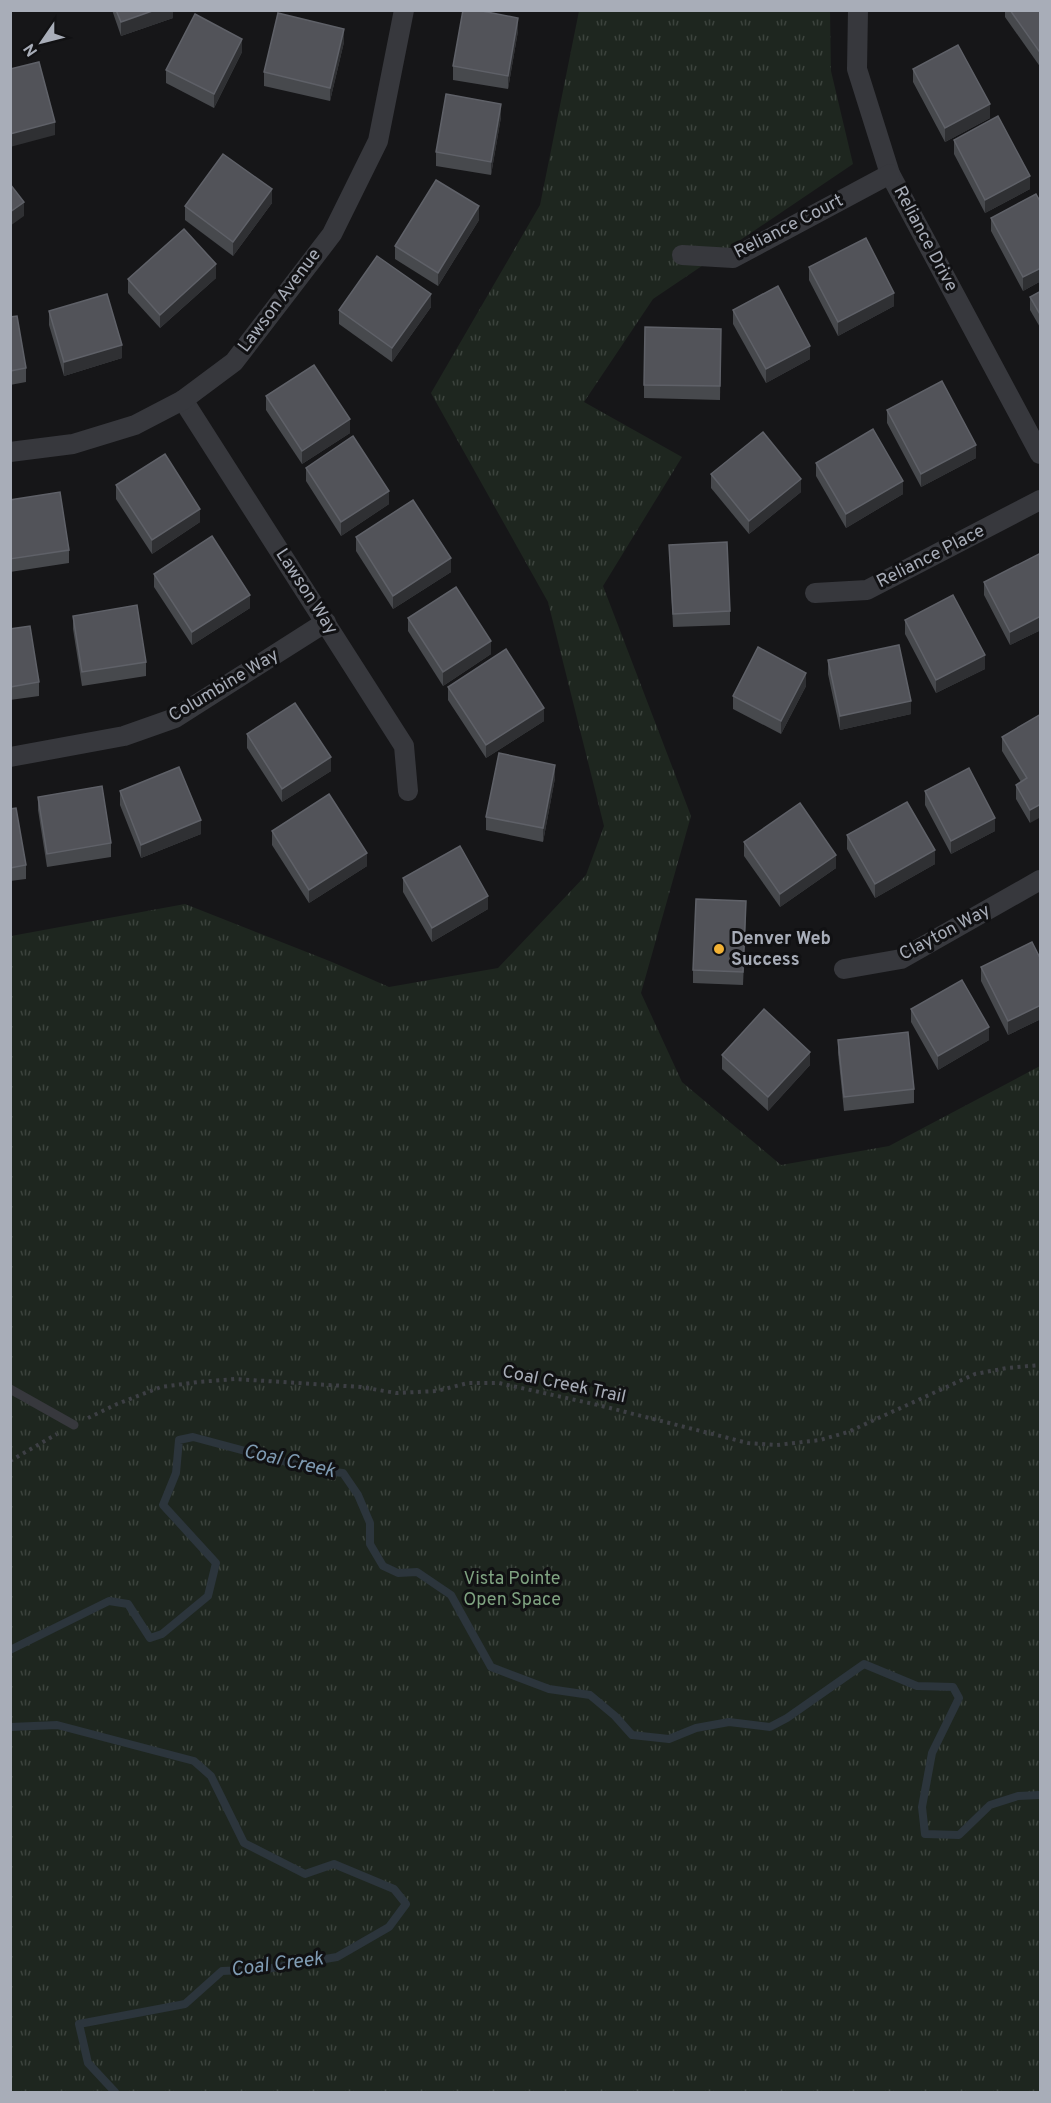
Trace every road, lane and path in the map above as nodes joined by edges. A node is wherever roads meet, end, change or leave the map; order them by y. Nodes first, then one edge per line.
1 (404, 10) edge
2 (858, 10) edge
3 (890, 174) junction
4 (682, 255) dead end
5 (183, 400) junction
6 (10, 452) edge
7 (1041, 453) edge
8 (1041, 500) edge
9 (815, 593) dead end
10 (326, 622) junction
11 (10, 758) edge
12 (408, 790) dead end
13 (1041, 880) edge
14 (844, 969) dead end
15 (1041, 1365) edge
16 (10, 1389) edge
17 (74, 1425) junction
18 (10, 1461) edge

1 - 5 street, Lawson Avenue
2 - 3 street, Reliance Drive
3 - 4 street, Reliance Court
3 - 7 street, Reliance Drive
5 - 6 street, Lawson Avenue
5 - 10 street, Lawson Way
8 - 9 street, Reliance Place
10 - 11 street, Columbine Way
10 - 12 street, Lawson Way
13 - 14 street, Clayton Way
15 - 17 path, Coal Creek Trail
16 - 17 lane
17 - 18 path, Coal Creek Trail

